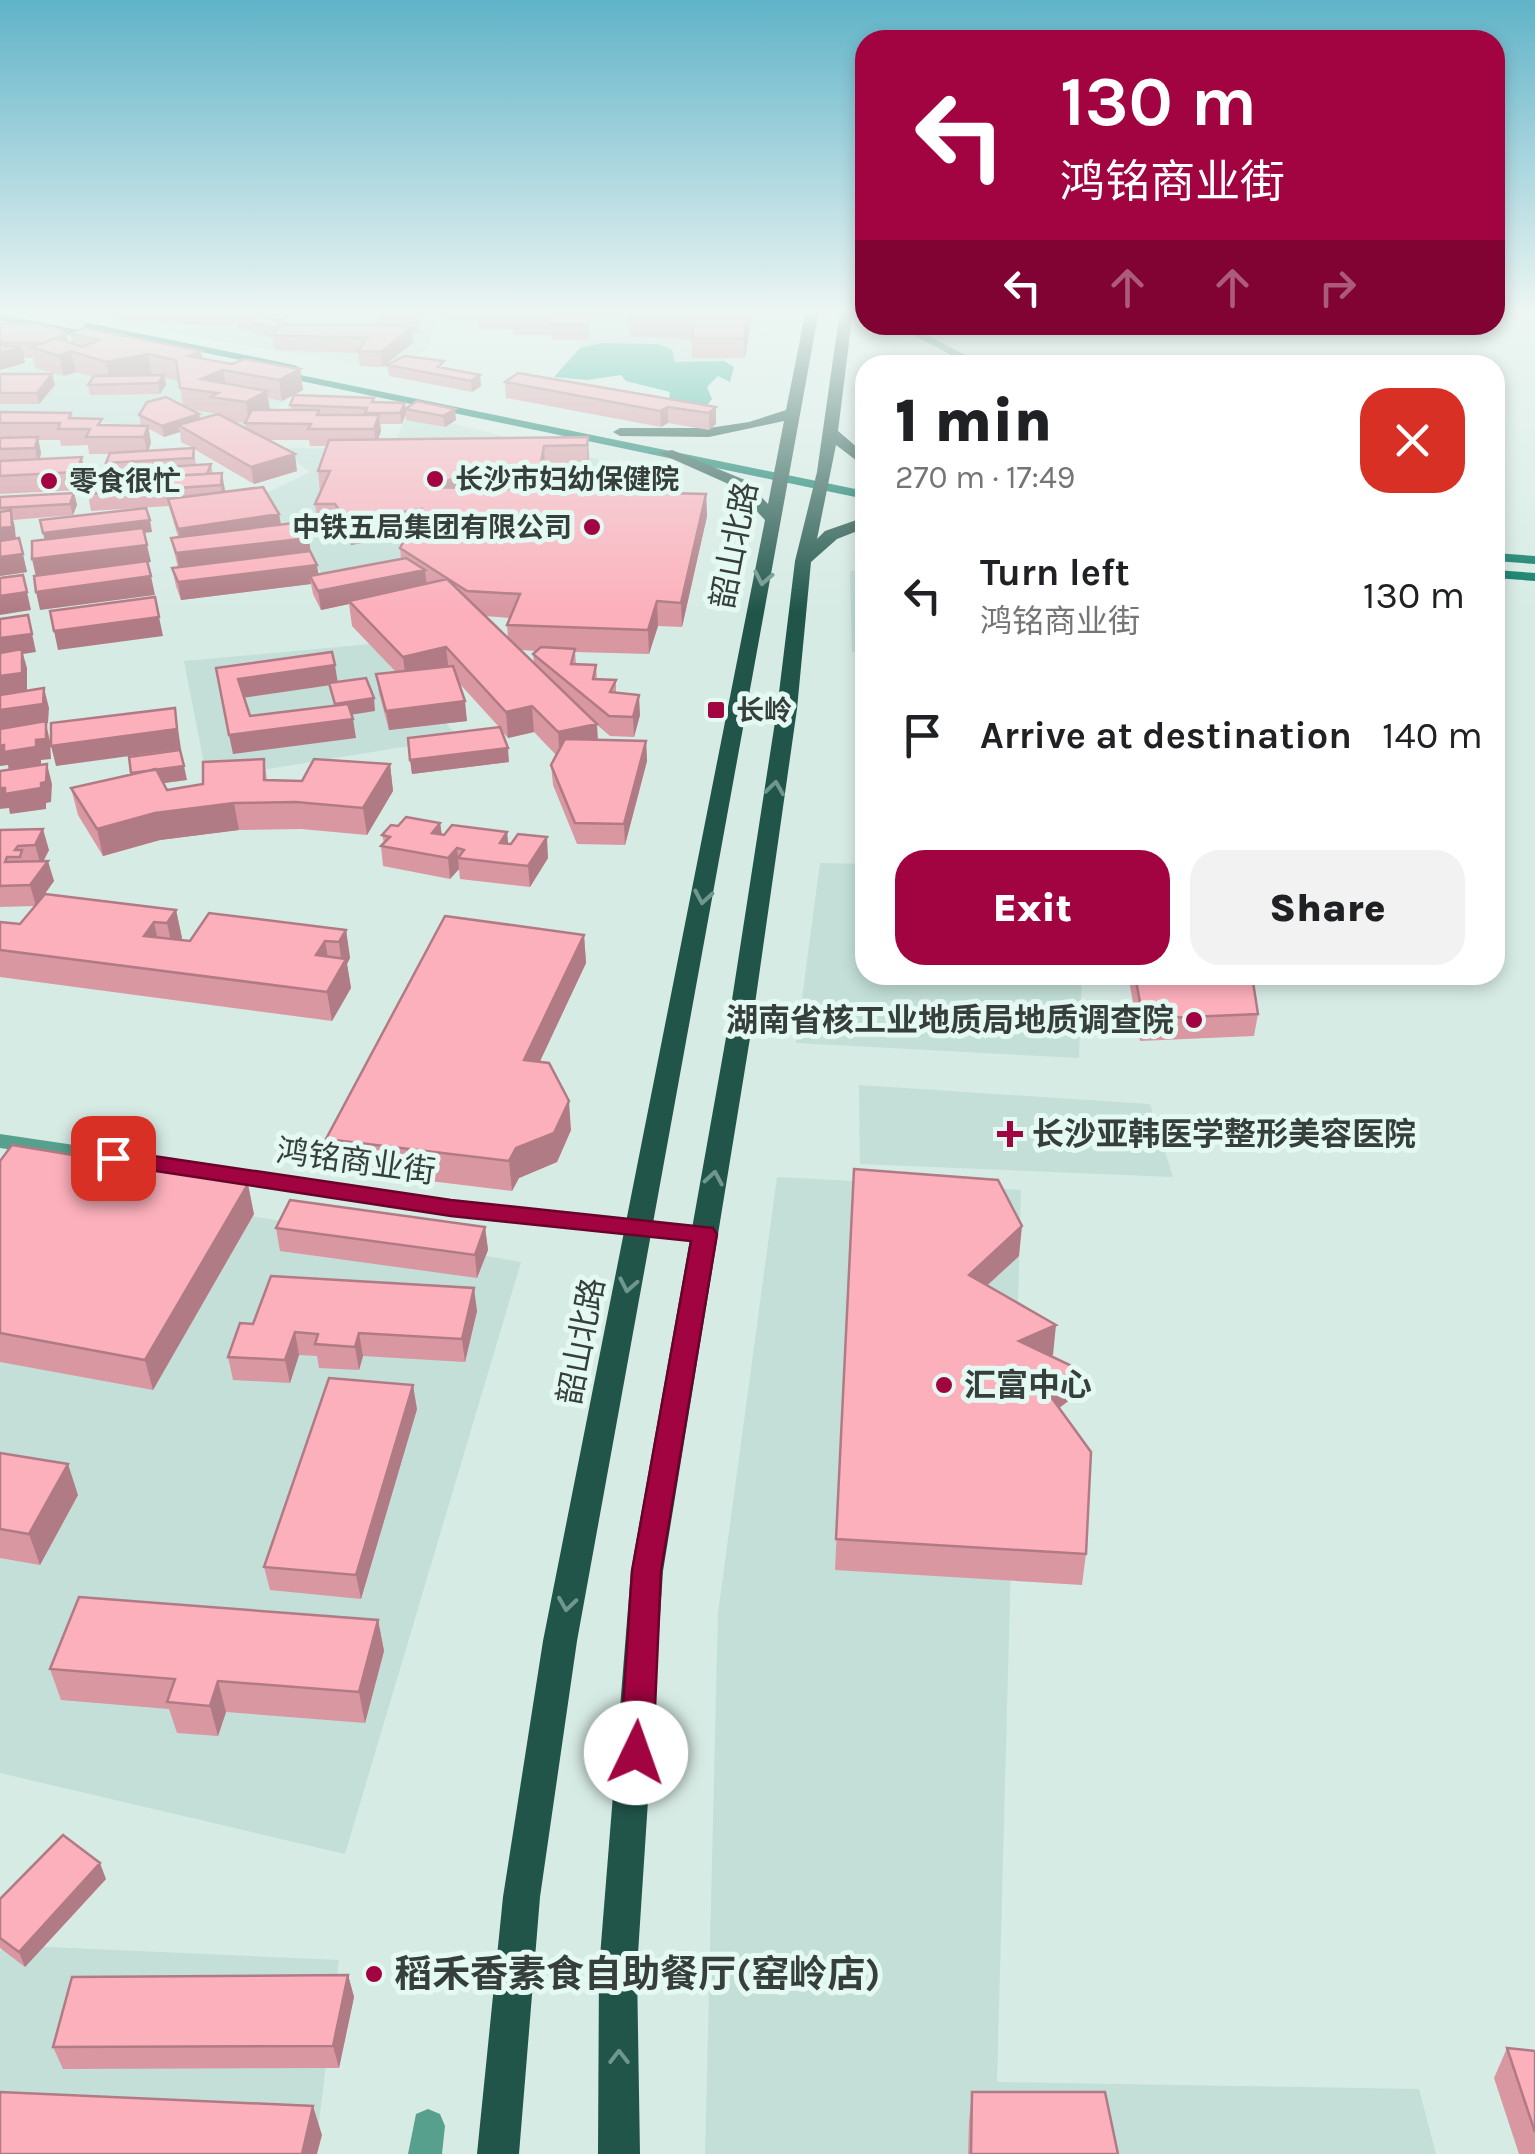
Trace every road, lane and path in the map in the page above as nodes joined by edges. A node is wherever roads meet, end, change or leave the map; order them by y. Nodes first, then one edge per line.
1 (459, 411) edge
2 (512, 411) edge
3 (833, 411) edge
4 (794, 412) joint
5 (620, 432) junction
6 (830, 432) junction
7 (667, 453) junction
8 (855, 453) edge
9 (804, 472) junction
10 (855, 480) edge
11 (855, 491) edge
12 (775, 521) junction
13 (855, 526) edge
14 (1505, 558) edge
15 (1535, 560) edge
16 (804, 561) junction
17 (1505, 572) edge
18 (1535, 573) edge
19 (1505, 584) edge
20 (1535, 586) edge
21 (0, 1141) edge
22 (639, 1229) junction
23 (704, 1234) junction
24 (498, 2154) edge
25 (620, 2154) edge

1 - 7 main road
2 - 5 main road
3 - 6 main road, 韶山北路
4 - 5 main road
4 - 9 main road, 韶山北路
5 - 9 main road
6 - 8 main road
6 - 9 main road, 韶山北路
7 - 9 main road
7 - 12 main road
9 - 10 main road
9 - 11 main road
9 - 12 main road, 韶山北路
9 - 16 main road, 韶山北路
12 -> 22 main road, 韶山北路
13 - 16 main road
14 - 15 main road
23 -> 16 main road, 韶山北路
17 - 18 main road
19 - 20 main road
21 - 22 street, 鸿铭商业街
22 - 23 street, 鸿铭商业街
22 -> 24 main road, 韶山北路
25 -> 23 main road, 韶山北路

